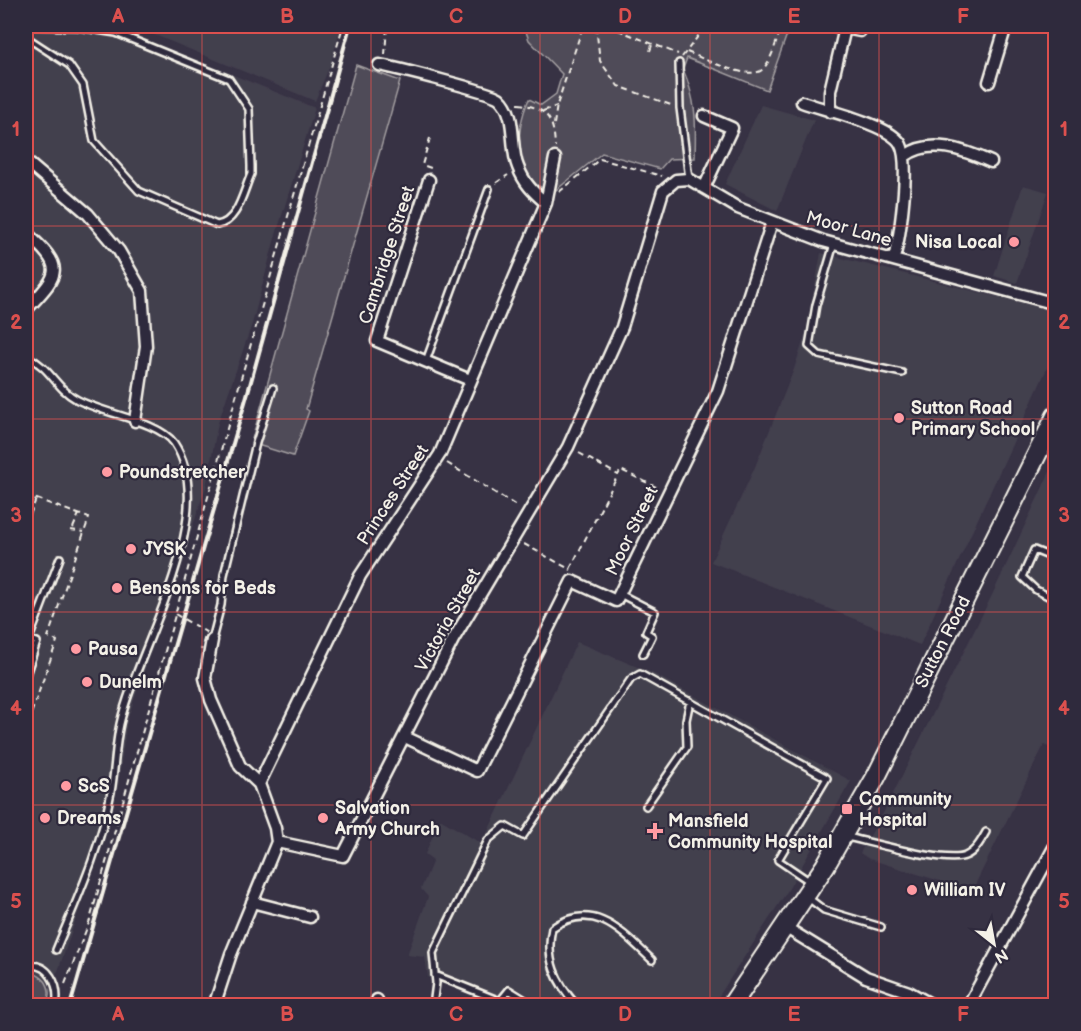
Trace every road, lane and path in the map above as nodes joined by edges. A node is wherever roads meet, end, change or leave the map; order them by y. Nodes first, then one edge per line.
1 (26, 26) edge
2 (343, 26) edge
3 (387, 26) edge
4 (583, 26) edge
5 (596, 26) edge
6 (608, 26) edge
7 (706, 26) edge
8 (782, 26) edge
9 (1006, 26) edge
10 (840, 27) edge
11 (860, 31) dead end
12 (26, 37) edge
13 (653, 42) junction
14 (650, 51) dead end
15 (687, 52) junction
16 (682, 56) junction
17 (679, 63) joint
18 (382, 65) joint
19 (989, 82) dead end
20 (498, 98) junction
21 (802, 102) dead end
22 (557, 105) junction
23 (680, 108) junction
24 (543, 111) junction
25 (830, 112) junction
26 (704, 116) dead end
27 (554, 124) junction
28 (430, 138) dead end
29 (974, 141) dead end
30 (974, 154) junction
31 (905, 156) junction
32 (424, 158) dead end
33 (555, 158) joint
34 (26, 161) edge
35 (991, 162) dead end
36 (519, 168) junction
37 (689, 179) junction
38 (429, 180) dead end
39 (676, 180) junction
40 (704, 188) junction
41 (489, 189) joint
42 (546, 203) junction
43 (772, 222) junction
44 (26, 233) edge
45 (834, 244) junction
46 (894, 258) junction
47 (1056, 304) edge
48 (26, 310) edge
49 (26, 356) edge
50 (426, 361) junction
51 (902, 373) dead end
52 (470, 380) junction
53 (273, 388) dead end
54 (135, 421) junction
55 (1054, 424) edge
56 (568, 447) junction
57 (438, 457) junction
58 (618, 476) junction
59 (669, 493) junction
60 (26, 495) edge
61 (36, 499) junction
62 (79, 514) junction
63 (528, 514) junction
64 (30, 515) dead end
65 (84, 532) junction
66 (513, 538) junction
67 (60, 558) dead end
68 (1056, 559) edge
69 (571, 575) junction
70 (620, 594) junction
71 (1056, 600) edge
72 (175, 614) junction
73 (212, 640) joint
74 (201, 650) dead end
75 (643, 654) dead end
76 (26, 675) edge
77 (690, 700) junction
78 (26, 713) edge
79 (30, 715) junction
80 (26, 728) edge
81 (405, 737) junction
82 (259, 783) junction
83 (646, 806) dead end
84 (986, 832) dead end
85 (842, 836) junction
86 (277, 842) junction
87 (1056, 844) edge
88 (810, 890) junction
89 (252, 902) junction
90 (310, 917) dead end
91 (785, 927) junction
92 (881, 927) dead end
93 (57, 950) dead end
94 (652, 960) dead end
95 (26, 966) edge
96 (435, 975) junction
97 (57, 990) junction
98 (500, 1003) edge
99 (56, 1005) edge
100 (214, 1005) edge
101 (433, 1005) edge
102 (535, 1005) edge
103 (578, 1005) edge
104 (731, 1005) edge
105 (934, 1005) edge
106 (968, 1005) edge

1 - 12 lane
2 - 72 path
3 - 18 path
4 - 22 path
5 - 23 path
6 - 13 path
7 - 15 path
8 - 15 path
9 - 19 street
10 - 11 street
10 - 25 street
13 - 14 path
13 - 16 path
15 - 16 path
16 - 17 path
17 - 23 lane
18 - 20 street
20 - 24 path
20 - 36 street
21 - 25 street
22 - 24 path
22 - 27 path
23 - 37 lane
24 - 27 path
25 - 31 street
26 - 40 street
27 - 33 path
28 - 32 path
29 - 30 street
30 - 31 street
30 - 35 street
31 - 46 street
33 - 42 street, Princes Street
34 - 54 street
36 - 41 path
36 - 42 street
37 - 39 street
37 - 40 street, Moor Lane
38 - 50 street, Cambridge Street
39 - 42 path
39 - 56 street, Victoria Street
40 - 43 street, Moor Lane
41 - 50 lane
42 - 52 street, Princes Street
43 - 45 street, Moor Lane
43 - 59 street, Moor Street
44 - 48 street
45 - 46 street, Moor Lane
45 - 51 lane
46 - 47 street, Moor Lane
49 - 54 lane
50 - 52 street
52 - 57 street, Princes Street
53 - 73 lane
54 - 93 lane
55 - 85 highway, Sutton Road
56 - 58 path
56 - 63 street, Victoria Street
57 - 63 path
57 - 82 street, Princes Street
58 - 59 path
58 - 69 path
59 - 70 street, Moor Street
60 - 61 path
61 - 62 path
61 - 64 path
62 - 65 path
62 - 65 path
63 - 66 street, Victoria Street
65 - 79 path
66 - 69 path
66 - 81 street, Victoria Street
67 - 76 lane
68 - 71 lane
69 - 70 street, Moor Street
69 - 81 street
70 - 75 lane
72 - 74 path, bridge
72 - 97 path
73 - 82 street
77 - 83 lane
77 - 88 lane
77 - 96 lane
78 - 79 path
79 - 80 path
81 - 86 street, Victoria Street
82 - 86 street
84 - 85 lane
85 - 88 highway, Sutton Road
86 - 89 street
87 - 106 street
88 - 91 highway, Sutton Road
88 - 92 lane
89 - 90 street
89 - 100 street
91 - 104 highway, Sutton Road
91 - 105 street
94 - 103 lane
95 - 97 lane
96 - 98 lane
96 - 101 lane
97 - 99 lane
98 - 102 lane

